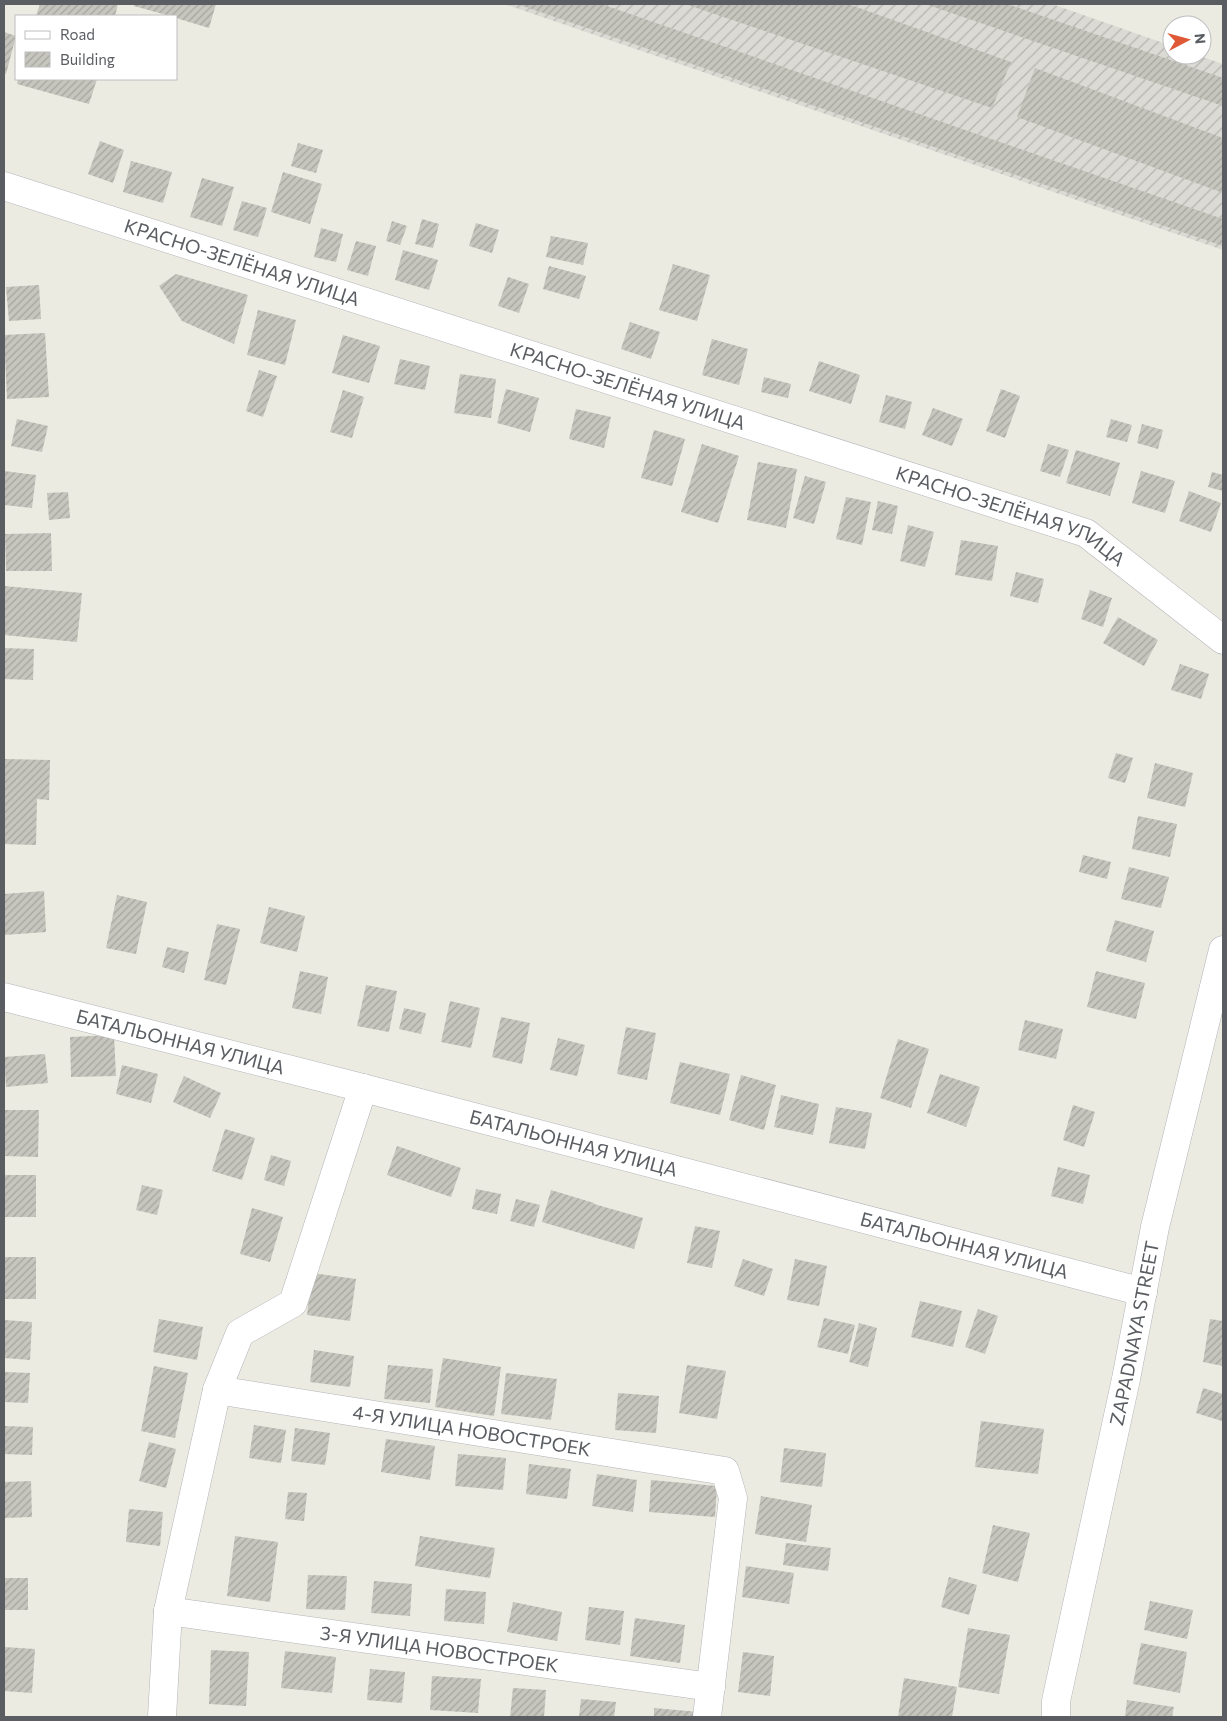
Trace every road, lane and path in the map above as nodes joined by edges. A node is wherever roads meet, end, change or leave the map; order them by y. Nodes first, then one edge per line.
1 (4, 186) edge
2 (1223, 640) edge
3 (1223, 950) edge
4 (4, 997) edge
5 (363, 1088) junction
6 (1143, 1292) junction
7 (217, 1390) junction
8 (168, 1611) junction
9 (711, 1687) junction
10 (162, 1717) edge
11 (707, 1717) edge
12 (1056, 1717) edge

1 - 2 street, КРАСНО-ЗЕЛЁНАЯ УЛИЦА
3 - 6 street, ZAPADNAYA STREET
4 - 5 street, БАТАЛЬОННАЯ УЛИЦА
5 - 6 street, БАТАЛЬОННАЯ УЛИЦА
5 - 7 street
6 - 12 street, ZAPADNAYA STREET
7 - 8 street
7 - 9 street, 4-Я УЛИЦА НОВОСТРОЕК
8 - 9 street, 3-Я УЛИЦА НОВОСТРОЕК
8 - 10 street
9 - 11 street

